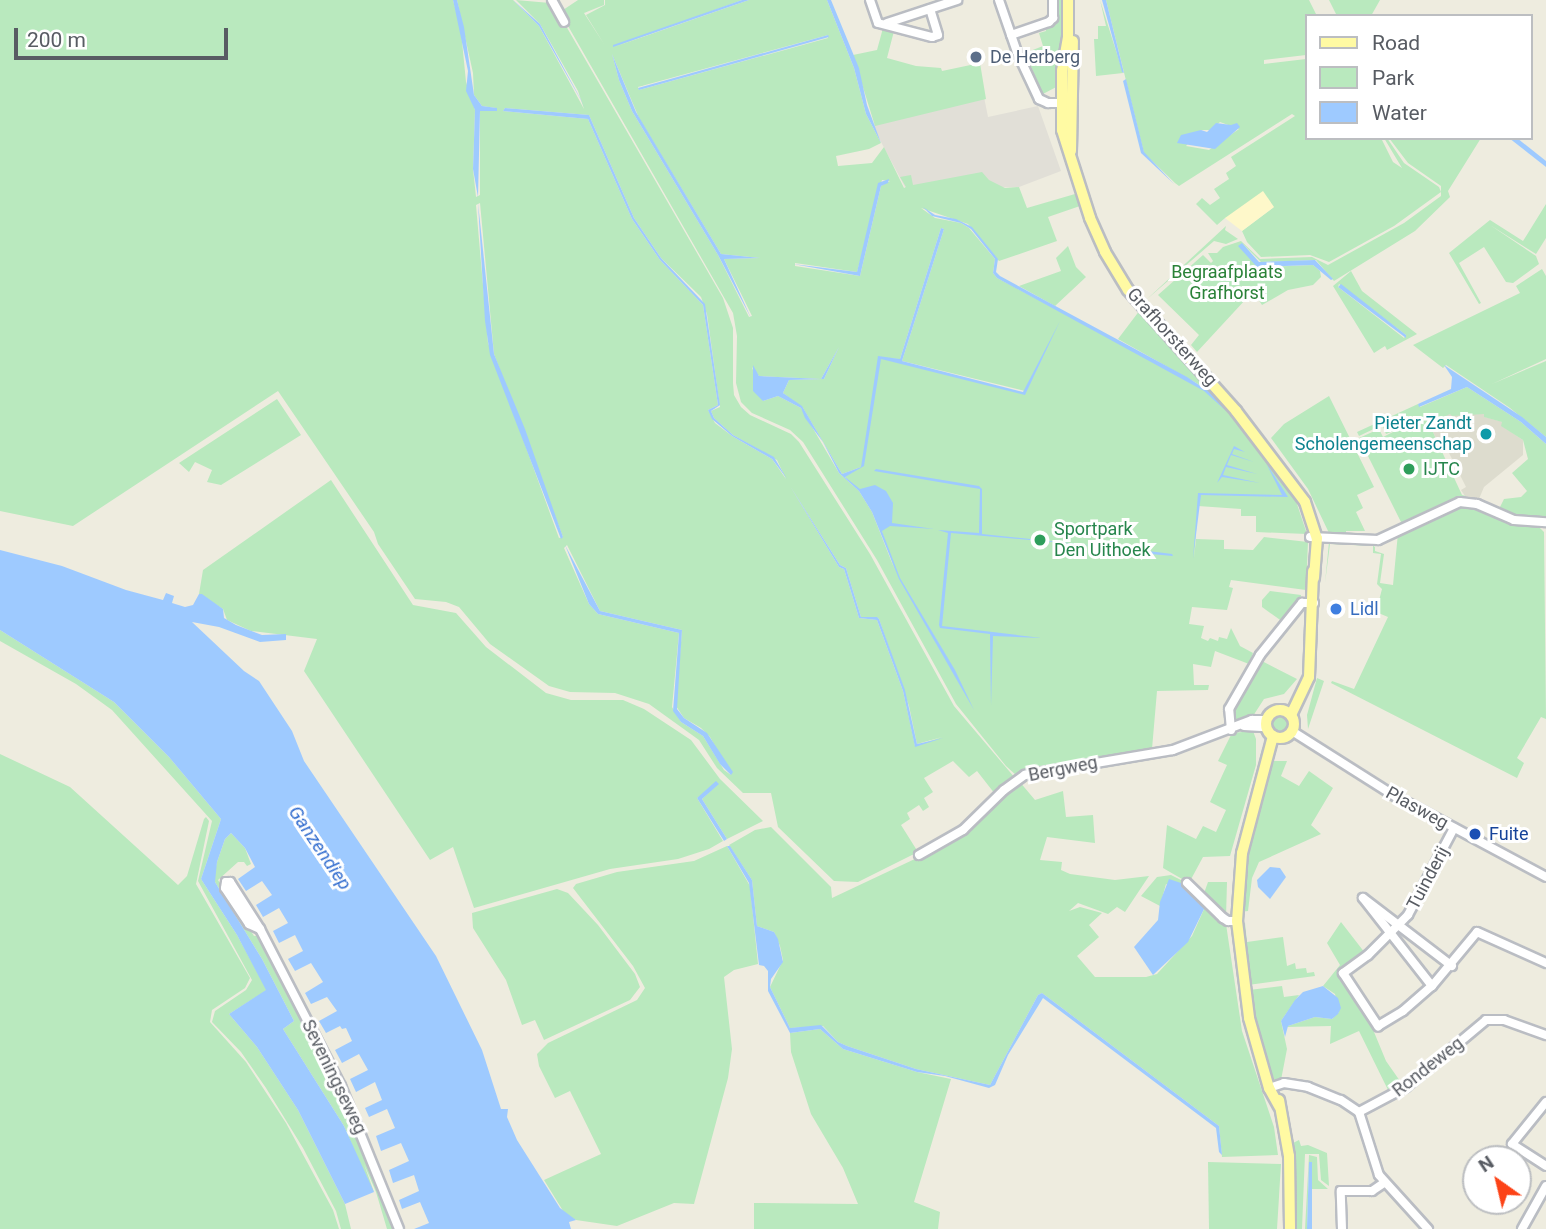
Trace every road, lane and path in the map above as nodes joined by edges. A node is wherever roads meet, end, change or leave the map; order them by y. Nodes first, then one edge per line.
1 (552, 0) edge
2 (870, 0) edge
3 (957, 0) edge
4 (999, 0) edge
5 (1053, 0) edge
6 (1068, 0) edge
7 (930, 9) junction
8 (564, 22) dead end
9 (887, 23) junction
10 (1011, 35) junction
11 (1066, 103) junction
12 (1546, 522) edge
13 (1313, 537) junction
14 (1314, 603) junction
15 (1287, 713) junction
16 (1231, 730) junction
17 (1271, 730) junction
18 (1292, 731) junction
19 (1454, 828) junction
20 (919, 855) dead end
21 (1546, 877) edge
22 (1187, 883) dead end
23 (1237, 920) junction
24 (1399, 925) junction
25 (260, 929) junction
26 (1391, 934) junction
27 (1546, 963) edge
28 (1451, 966) junction
29 (1432, 986) junction
30 (1546, 1035) edge
31 (1272, 1087) junction
32 (1546, 1102) edge
33 (1359, 1112) junction
34 (1546, 1166) edge
35 (1384, 1183) junction
36 (1546, 1186) edge
37 (399, 1229) edge
38 (1290, 1229) edge
39 (1342, 1229) edge
40 (1428, 1229) edge
41 (1522, 1229) edge

1 - 8 street
2 - 9 street
3 - 7 street
4 - 10 street
5 - 10 street
6 - 11 main road, Grafhorsterweg
7 - 9 street
7 - 9 street
10 - 11 street
11 - 13 main road, Grafhorsterweg
12 - 13 street
13 - 14 main road, Grafhorsterweg
14 - 15 main road, Grafhorsterweg
14 - 16 street
15 - 17 main road
15 - 18 main road
16 - 17 street, Bergweg
16 - 20 street, Bergweg
17 - 18 main road
17 - 23 main road
18 - 19 street, Plasweg
19 - 21 street, Plasweg
19 - 24 street, Tuinderij
22 - 23 street
23 - 31 main road
24 - 26 street, Tuinderij
24 - 26 street, Tuinderij
24 - 28 street, Tuinderij
25 - 25 street, Seveningseweg
25 - 37 street, Seveningseweg
26 - 29 street, Tuinderij
26 - 29 street, Tuinderij
27 - 28 street, Tuinderij
28 - 29 street, Tuinderij
30 - 33 street, Rondeweg
31 - 33 street
31 - 38 main road
32 - 34 street
33 - 35 street
35 - 39 street
35 - 40 street
36 - 41 street

